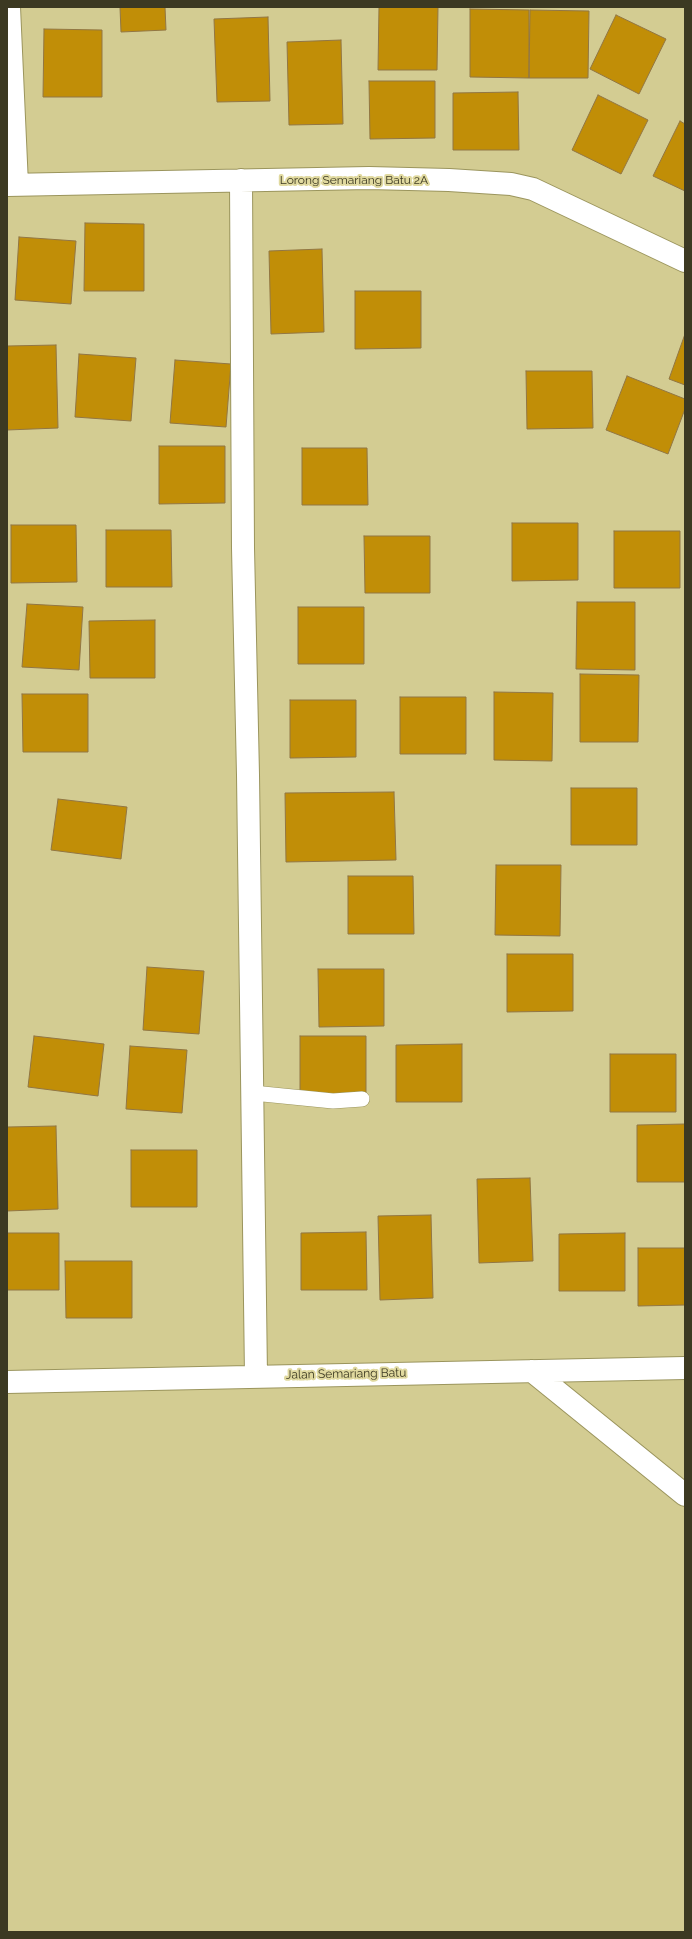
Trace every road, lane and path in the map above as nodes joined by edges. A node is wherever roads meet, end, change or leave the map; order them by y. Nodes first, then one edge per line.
1 (9, 7) edge
2 (241, 180) junction
3 (12, 185) edge
4 (685, 261) edge
5 (253, 1093) junction
6 (362, 1099) dead end
7 (685, 1368) edge
8 (532, 1371) junction
9 (256, 1376) junction
10 (7, 1382) edge
11 (685, 1495) edge

1 - 3 street
2 - 3 street, Lorong Semariang Batu 2A
2 - 4 street, Lorong Semariang Batu 2A
2 - 5 street
5 - 6 lane
5 - 9 street
7 - 8 street, Jalan Semariang Batu
8 - 9 street, Jalan Semariang Batu
8 - 11 street
9 - 10 street, Jalan Semariang Batu

